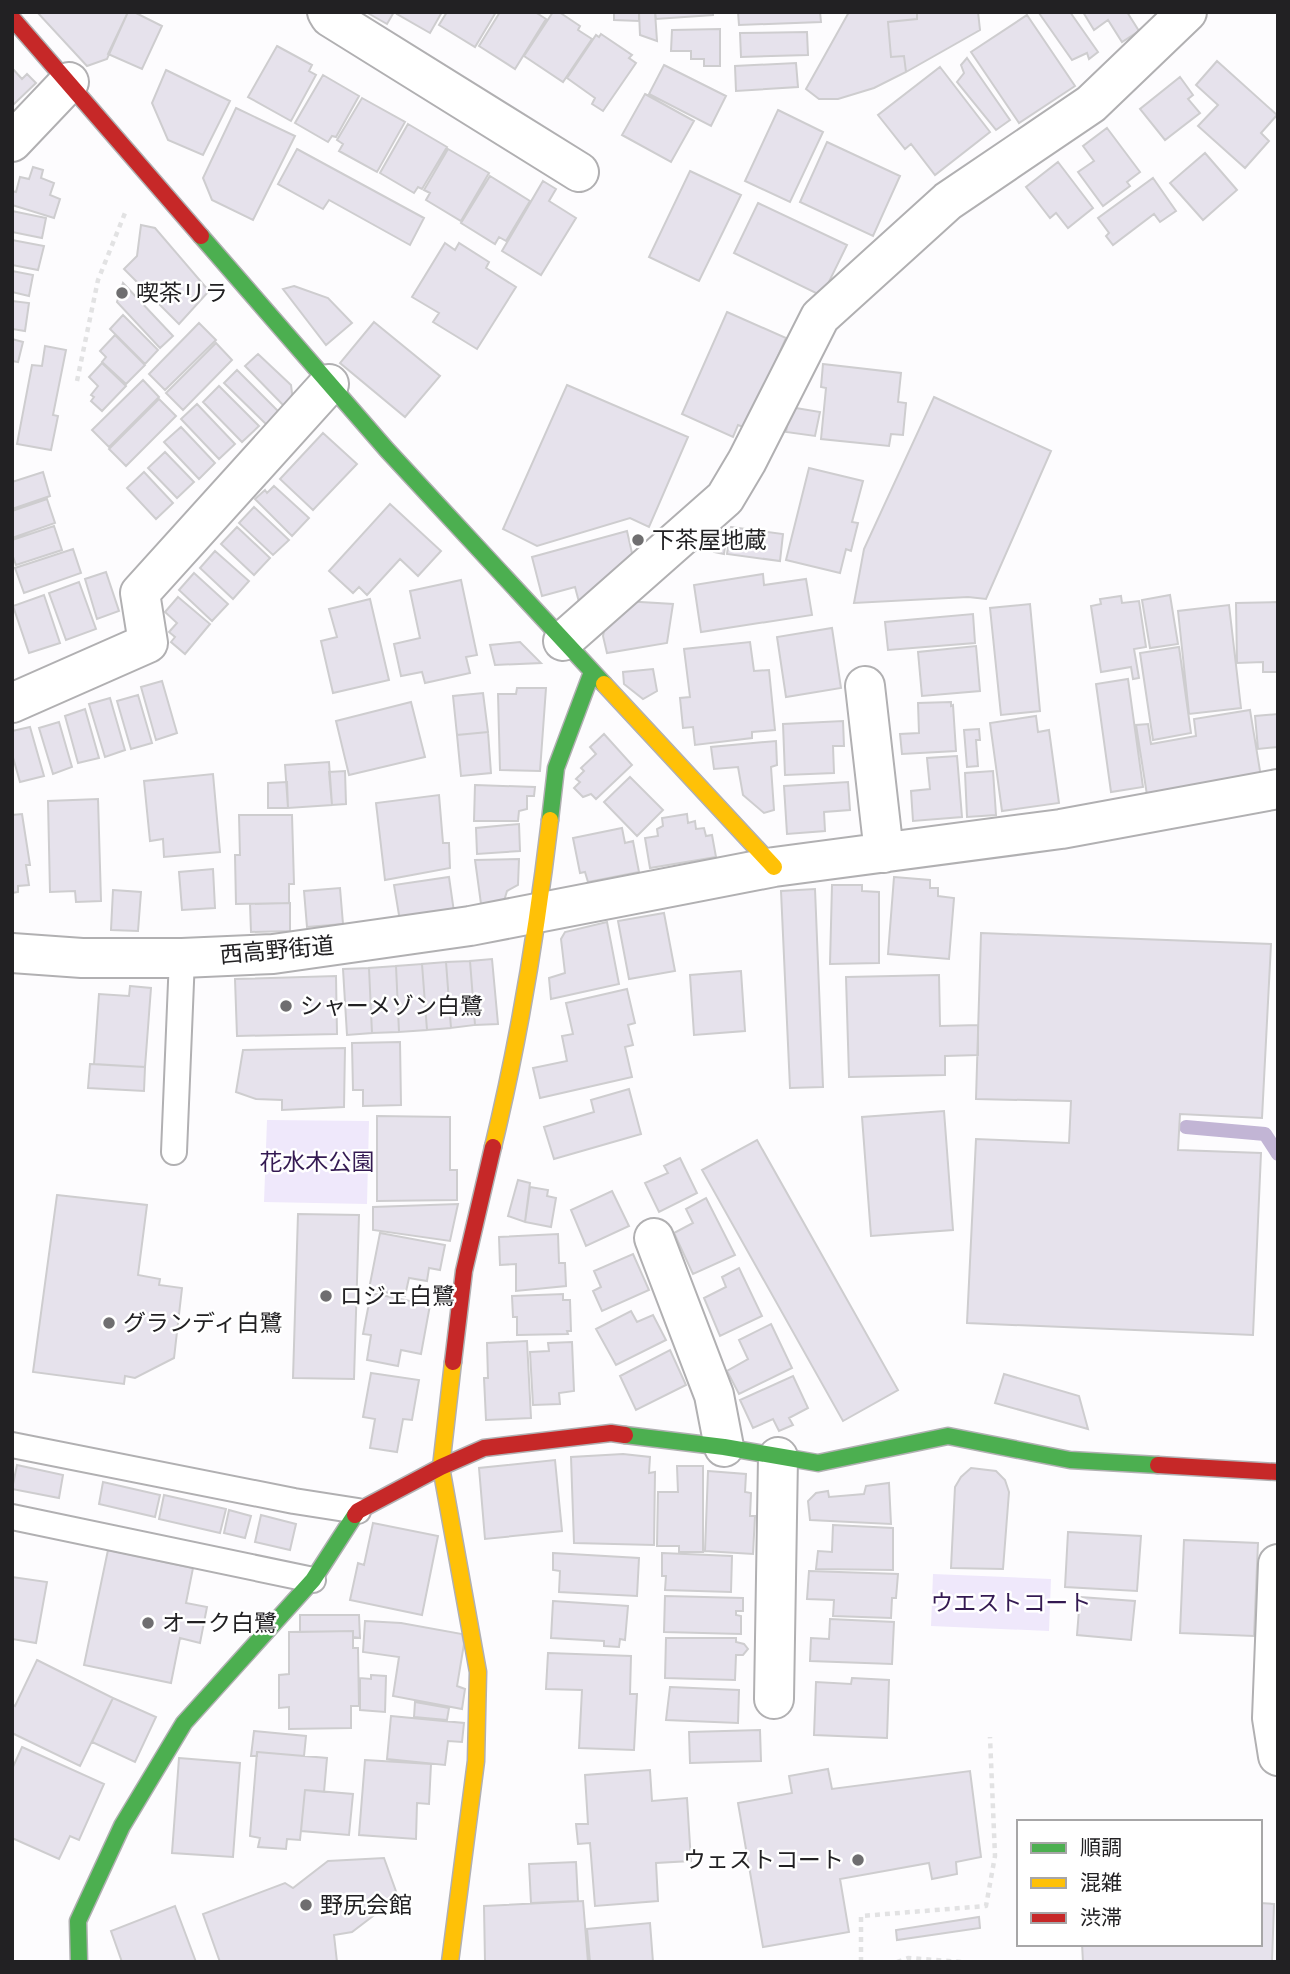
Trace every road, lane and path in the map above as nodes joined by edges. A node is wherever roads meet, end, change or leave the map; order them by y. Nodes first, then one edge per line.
1 (327, 12) edge
2 (1186, 12) edge
3 (12, 18) edge
4 (69, 82) junction
5 (12, 142) edge
6 (579, 172) dead end
7 (147, 173) junction
8 (77, 381) dead end
9 (329, 384) junction
10 (564, 641) junction
11 (592, 672) junction
12 (865, 687) dead end
13 (12, 703) edge
14 (1278, 789) edge
15 (884, 853) junction
16 (774, 867) junction
17 (539, 913) junction
18 (12, 953) edge
19 (182, 958) junction
20 (174, 1152) dead end
21 (654, 1238) dead end
22 (12, 1445) edge
23 (724, 1447) junction
24 (778, 1457) junction
25 (441, 1467) junction
26 (1278, 1472) edge
27 (358, 1511) junction
28 (12, 1517) edge
29 (1278, 1564) edge
30 (313, 1580) junction
31 (774, 1699) dead end
32 (990, 1737) dead end
33 (1278, 1756) edge
34 (79, 1962) edge
35 (450, 1962) edge
36 (861, 1962) edge
37 (897, 1962) edge
38 (962, 1962) edge

1 - 6 street
2 - 10 street
3 - 4 street
4 - 5 street
4 - 7 street
7 - 8 path
7 - 9 street
9 - 10 street
9 - 13 street
10 - 11 street
11 - 16 street
11 - 17 street
12 - 15 street
14 - 15 street, 西高野街道
15 - 16 street, 西高野街道
16 - 17 street, 西高野街道
17 - 19 street, 西高野街道
17 - 25 street
18 - 19 street, 西高野街道
19 - 20 lane
21 - 23 street
22 - 27 lane
23 - 24 street
23 - 25 street
24 - 26 street
24 - 31 street
25 - 27 street
25 - 35 street
27 - 30 street
28 - 30 lane
29 - 33 street
30 - 34 street
32 - 36 path
37 - 38 path

